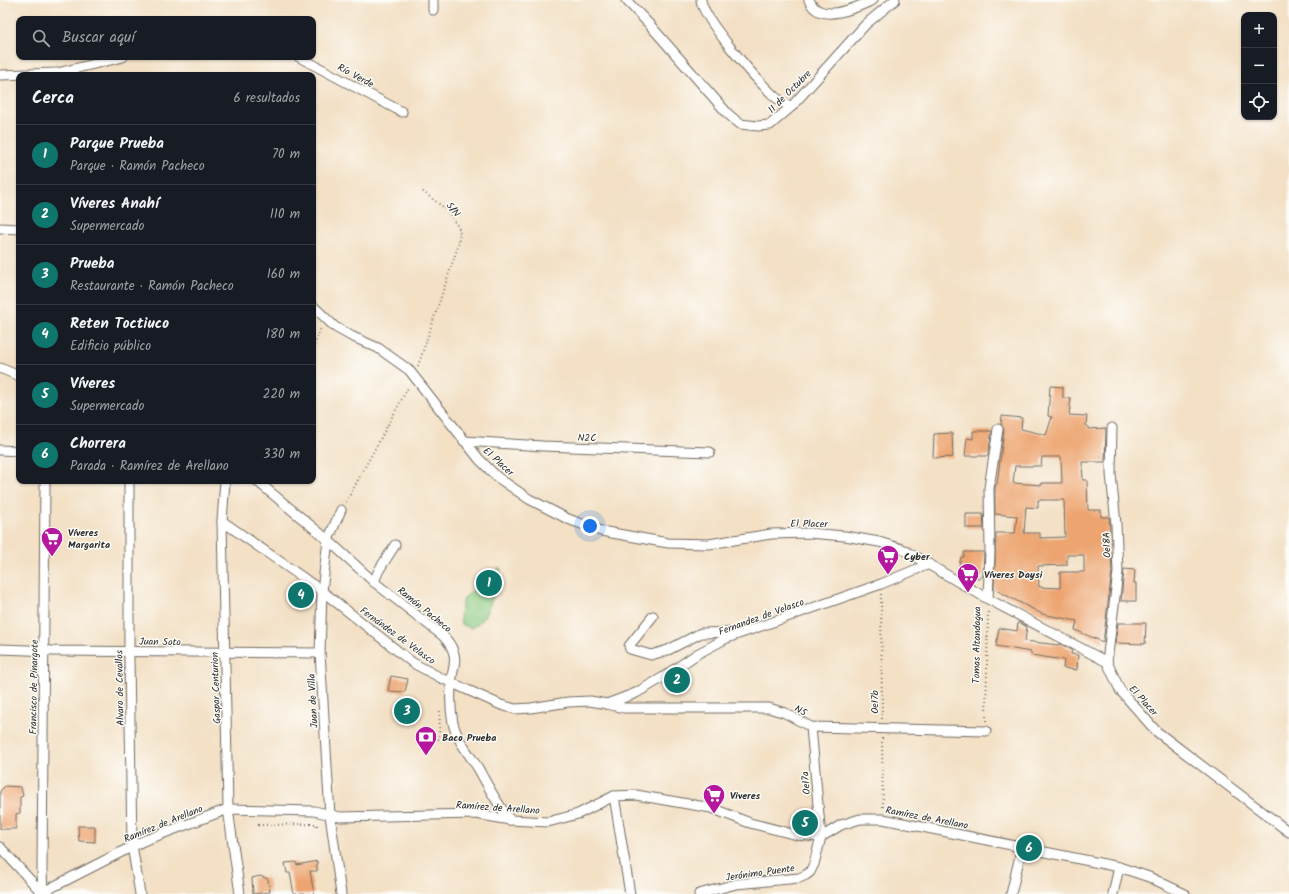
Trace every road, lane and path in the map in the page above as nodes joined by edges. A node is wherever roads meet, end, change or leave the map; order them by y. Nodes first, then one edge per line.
1 (433, 0) edge
2 (626, 0) edge
3 (701, 0) edge
4 (809, 0) edge
5 (872, 0) edge
6 (896, 0) edge
7 (433, 10) dead end
8 (111, 60) edge
9 (305, 60) edge
10 (61, 72) edge
11 (16, 74) edge
12 (0, 75) edge
13 (791, 107) junction
14 (402, 112) dead end
15 (422, 191) dead end
16 (0, 228) edge
17 (16, 229) edge
18 (458, 246) dead end
19 (316, 308) edge
20 (325, 316) junction
21 (316, 341) edge
22 (0, 368) edge
23 (16, 375) edge
24 (1112, 428) dead end
25 (998, 429) dead end
26 (464, 442) junction
27 (0, 450) edge
28 (16, 451) edge
29 (710, 452) dead end
30 (45, 484) edge
31 (129, 484) edge
32 (225, 484) edge
33 (261, 484) edge
34 (342, 510) dead end
35 (222, 521) junction
36 (328, 540) junction
37 (395, 545) dead end
38 (929, 564) junction
39 (374, 582) junction
40 (881, 584) junction
41 (322, 591) junction
42 (988, 598) junction
43 (653, 616) dead end
44 (746, 632) junction
45 (0, 649) edge
46 (44, 651) junction
47 (129, 651) junction
48 (225, 652) junction
49 (320, 653) junction
50 (1107, 662) junction
51 (452, 683) junction
52 (607, 704) junction
53 (440, 709) dead end
54 (810, 727) junction
55 (882, 728) junction
56 (986, 731) joint
57 (418, 740) dead end
58 (614, 796) junction
59 (228, 809) junction
60 (330, 814) junction
61 (883, 819) junction
62 (510, 820) junction
63 (258, 825) dead end
64 (317, 829) dead end
65 (1289, 832) edge
66 (821, 837) junction
67 (132, 845) junction
68 (0, 847) edge
69 (1022, 847) junction
70 (1119, 867) junction
71 (43, 893) edge
72 (140, 894) edge
73 (240, 894) edge
74 (341, 894) edge
75 (630, 894) edge
76 (699, 894) edge
77 (1011, 894) edge
78 (1113, 894) edge
79 (1185, 894) edge

1 - 7 street
2 - 13 street, 11 de Octubre
3 - 13 street
4 - 5 street
6 - 13 street, 11 de Octubre
8 - 10 street
9 - 14 street, Río Verde
11 - 12 street
15 - 18 path, S/N
16 - 17 street
19 - 20 street, El Placer
20 - 21 path
20 - 26 street, El Placer
22 - 23 street
24 - 50 street, Oe18A
25 - 42 street, Tomas Altandagua
26 - 29 street, N2C
26 - 38 street, El Placer
27 - 28 street
30 - 46 street, Francisco de Pinargote
31 - 47 street, Alvaro de Cevallos
32 - 35 street, Gaspar Centurion
33 - 36 street, Ramón Pacheco
34 - 36 street, Juan de Villa
35 - 41 street, Fernández de Velasco
35 - 48 street, Gaspar Centurion
36 - 39 street, Ramón Pacheco
36 - 41 street, Juan de Villa
37 - 39 street
38 - 40 street, Fernandez de Velasco
38 - 42 street, El Placer
39 - 51 street, Ramón Pacheco
40 - 44 street, Fernandez de Velasco
40 - 55 path, Oe17b
41 - 49 street, Juan de Villa
41 - 51 street, Fernández de Velasco
42 - 50 street, El Placer
42 - 56 path, Tomas Altandagua
43 - 44 street
44 - 52 street, Fernandez de Velasco
45 - 46 street, Juan Soto
46 - 47 street, Juan Soto
46 - 71 street, Francisco de Pinargote
47 - 48 street, Juan Soto
47 - 67 street, Alvaro de Cevallos
48 - 49 street, Juan Soto
48 - 59 street, Gaspar Centurion
49 - 60 street, Juan de Villa
50 - 65 street, El Placer
51 - 52 street, Fernández de Velasco
51 - 62 street, Ramón Pacheco
52 - 54 street, N5
53 - 57 path
54 - 55 street, N5
54 - 66 street, Oe17a
55 - 56 street, N5
55 - 61 path, Oe17b
58 - 62 street, Ramírez de Arellano
58 - 66 street, Ramírez de Arellano
58 - 75 street
59 - 60 street, Ramírez de Arellano
59 - 67 street, Ramírez de Arellano
59 - 73 street, Gaspar Centurion
60 - 62 street, Ramírez de Arellano
60 - 74 street, Juan de Villa
61 - 66 street, Ramírez de Arellano
61 - 69 street, Ramírez de Arellano
63 - 64 path
66 - 76 street, Jerónimo Puente
67 - 71 street, Ramírez de Arellano
67 - 72 street, Alvaro de Cevallos
68 - 71 street
69 - 70 street, Ramírez de Arellano
69 - 77 street
70 - 78 street
70 - 79 street, Ramírez de Arellano

